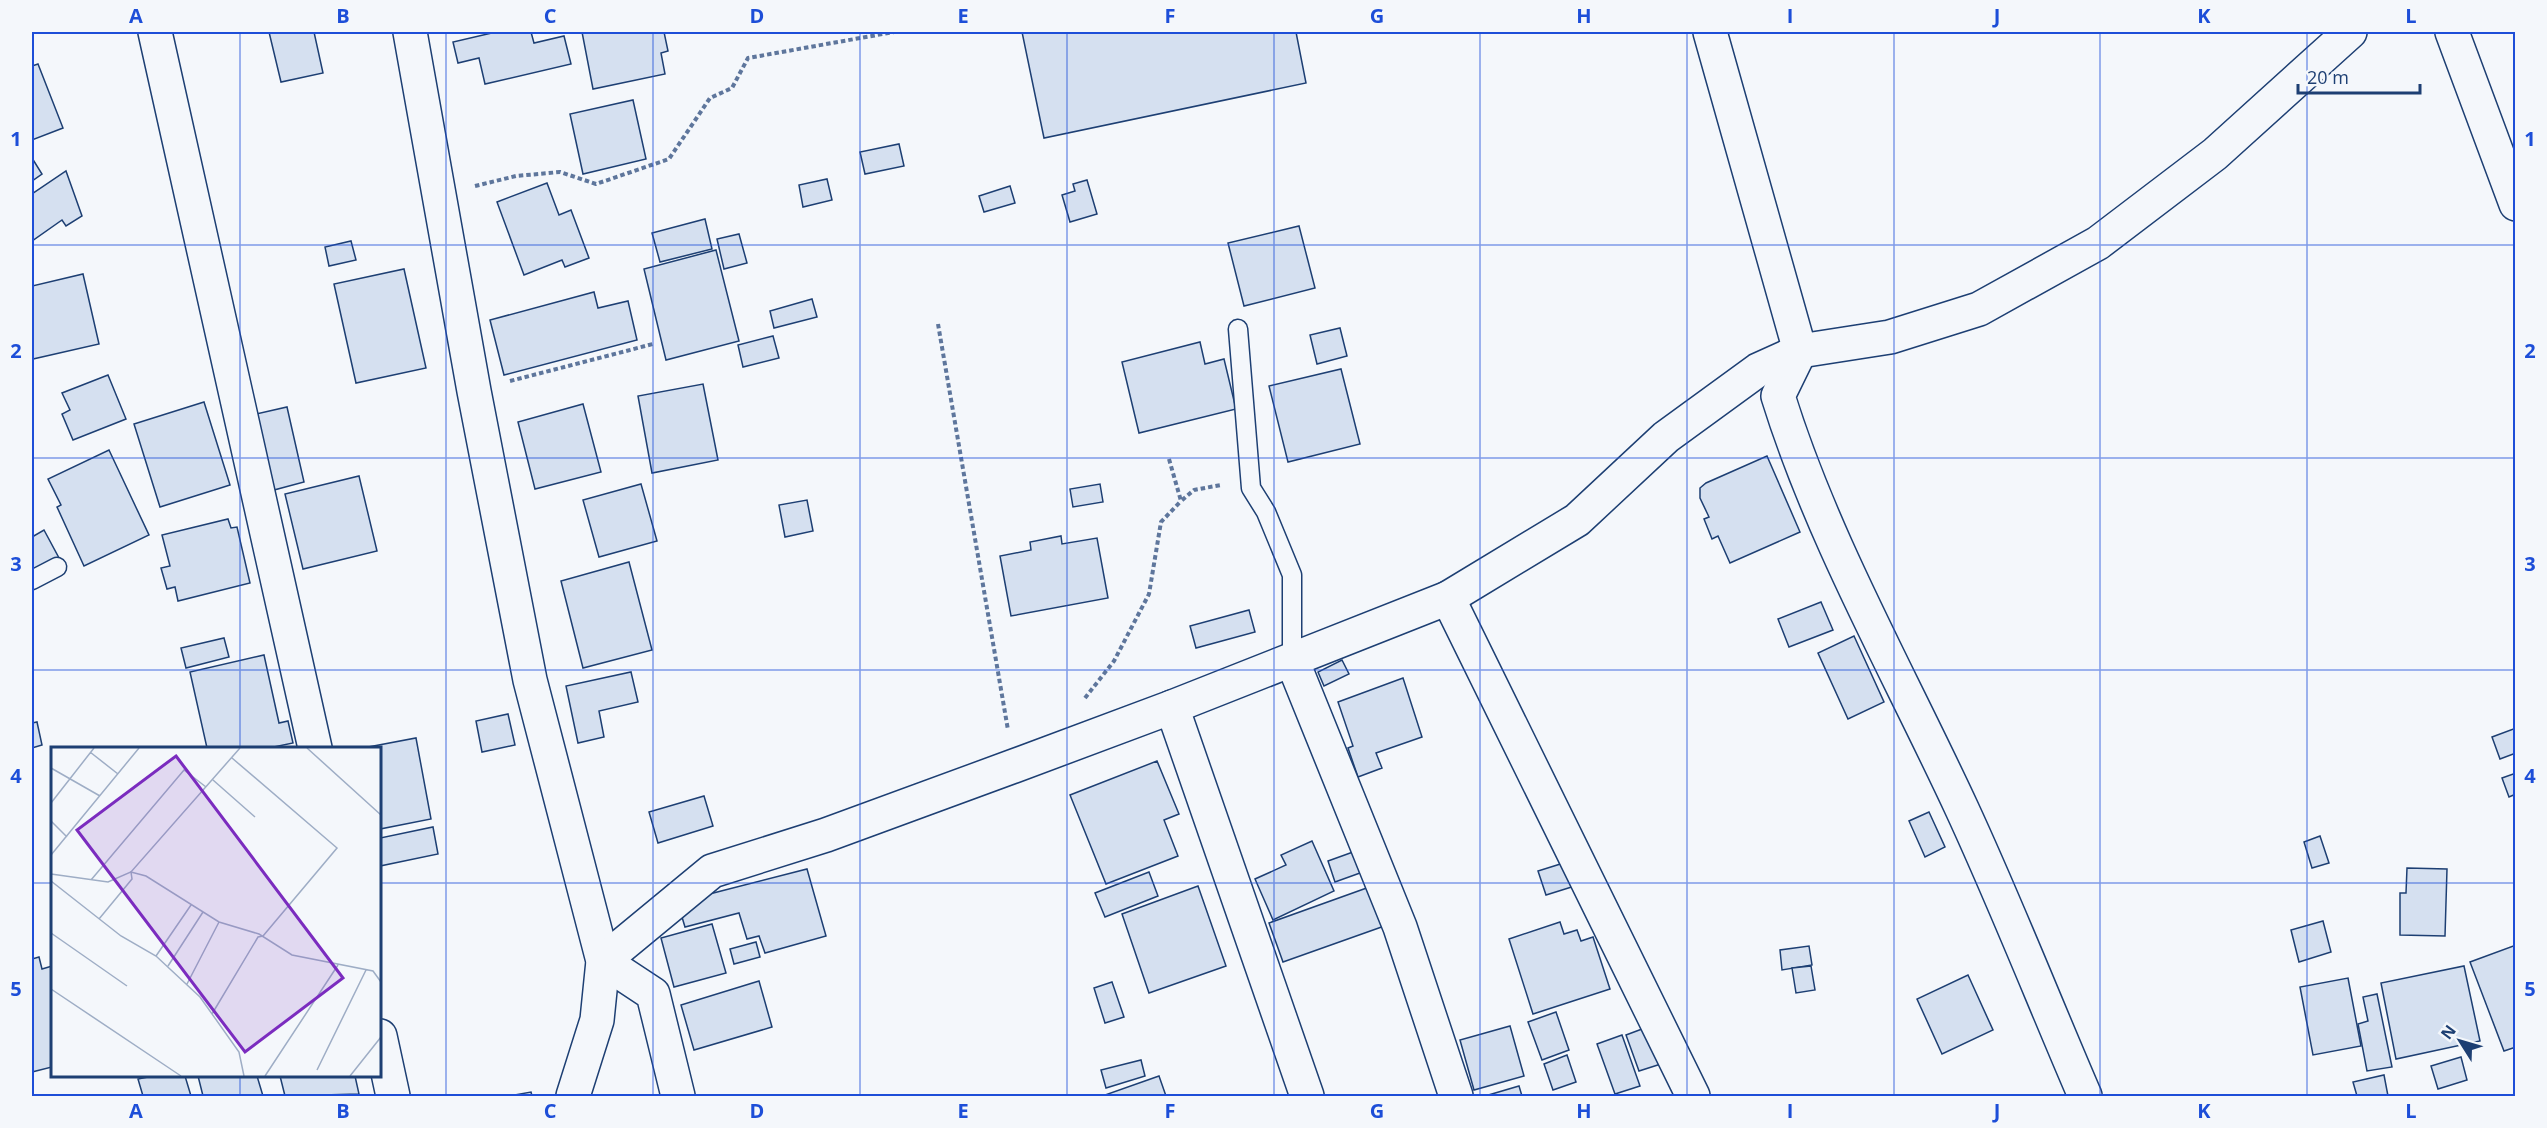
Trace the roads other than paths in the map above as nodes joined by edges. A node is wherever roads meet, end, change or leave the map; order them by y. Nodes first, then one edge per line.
1 (155, 32) edge
2 (410, 32) edge
3 (1710, 32) edge
4 (2350, 32) edge
5 (2452, 32) edge
6 (2516, 204) edge
7 (1238, 329) dead end
8 (1800, 351) junction
9 (57, 567) dead end
10 (32, 580) edge
11 (1448, 598) junction
12 (1292, 660) junction
13 (1172, 707) junction
14 (315, 747) edge
15 (603, 961) junction
16 (381, 1041) edge
17 (393, 1096) edge
18 (573, 1096) edge
19 (678, 1096) edge
20 (1307, 1096) edge
21 (1456, 1096) edge
22 (1693, 1096) edge
23 (2085, 1096) edge

1 - 14 street
2 - 15 street
3 - 8 street
4 - 8 street
5 - 6 street
7 - 12 lane
8 - 11 street
8 - 23 street
9 - 10 lane
11 - 12 street
11 - 22 street
12 - 13 street
12 - 21 street
13 - 15 street
13 - 20 street
15 - 18 street
15 - 19 street
16 - 17 street

